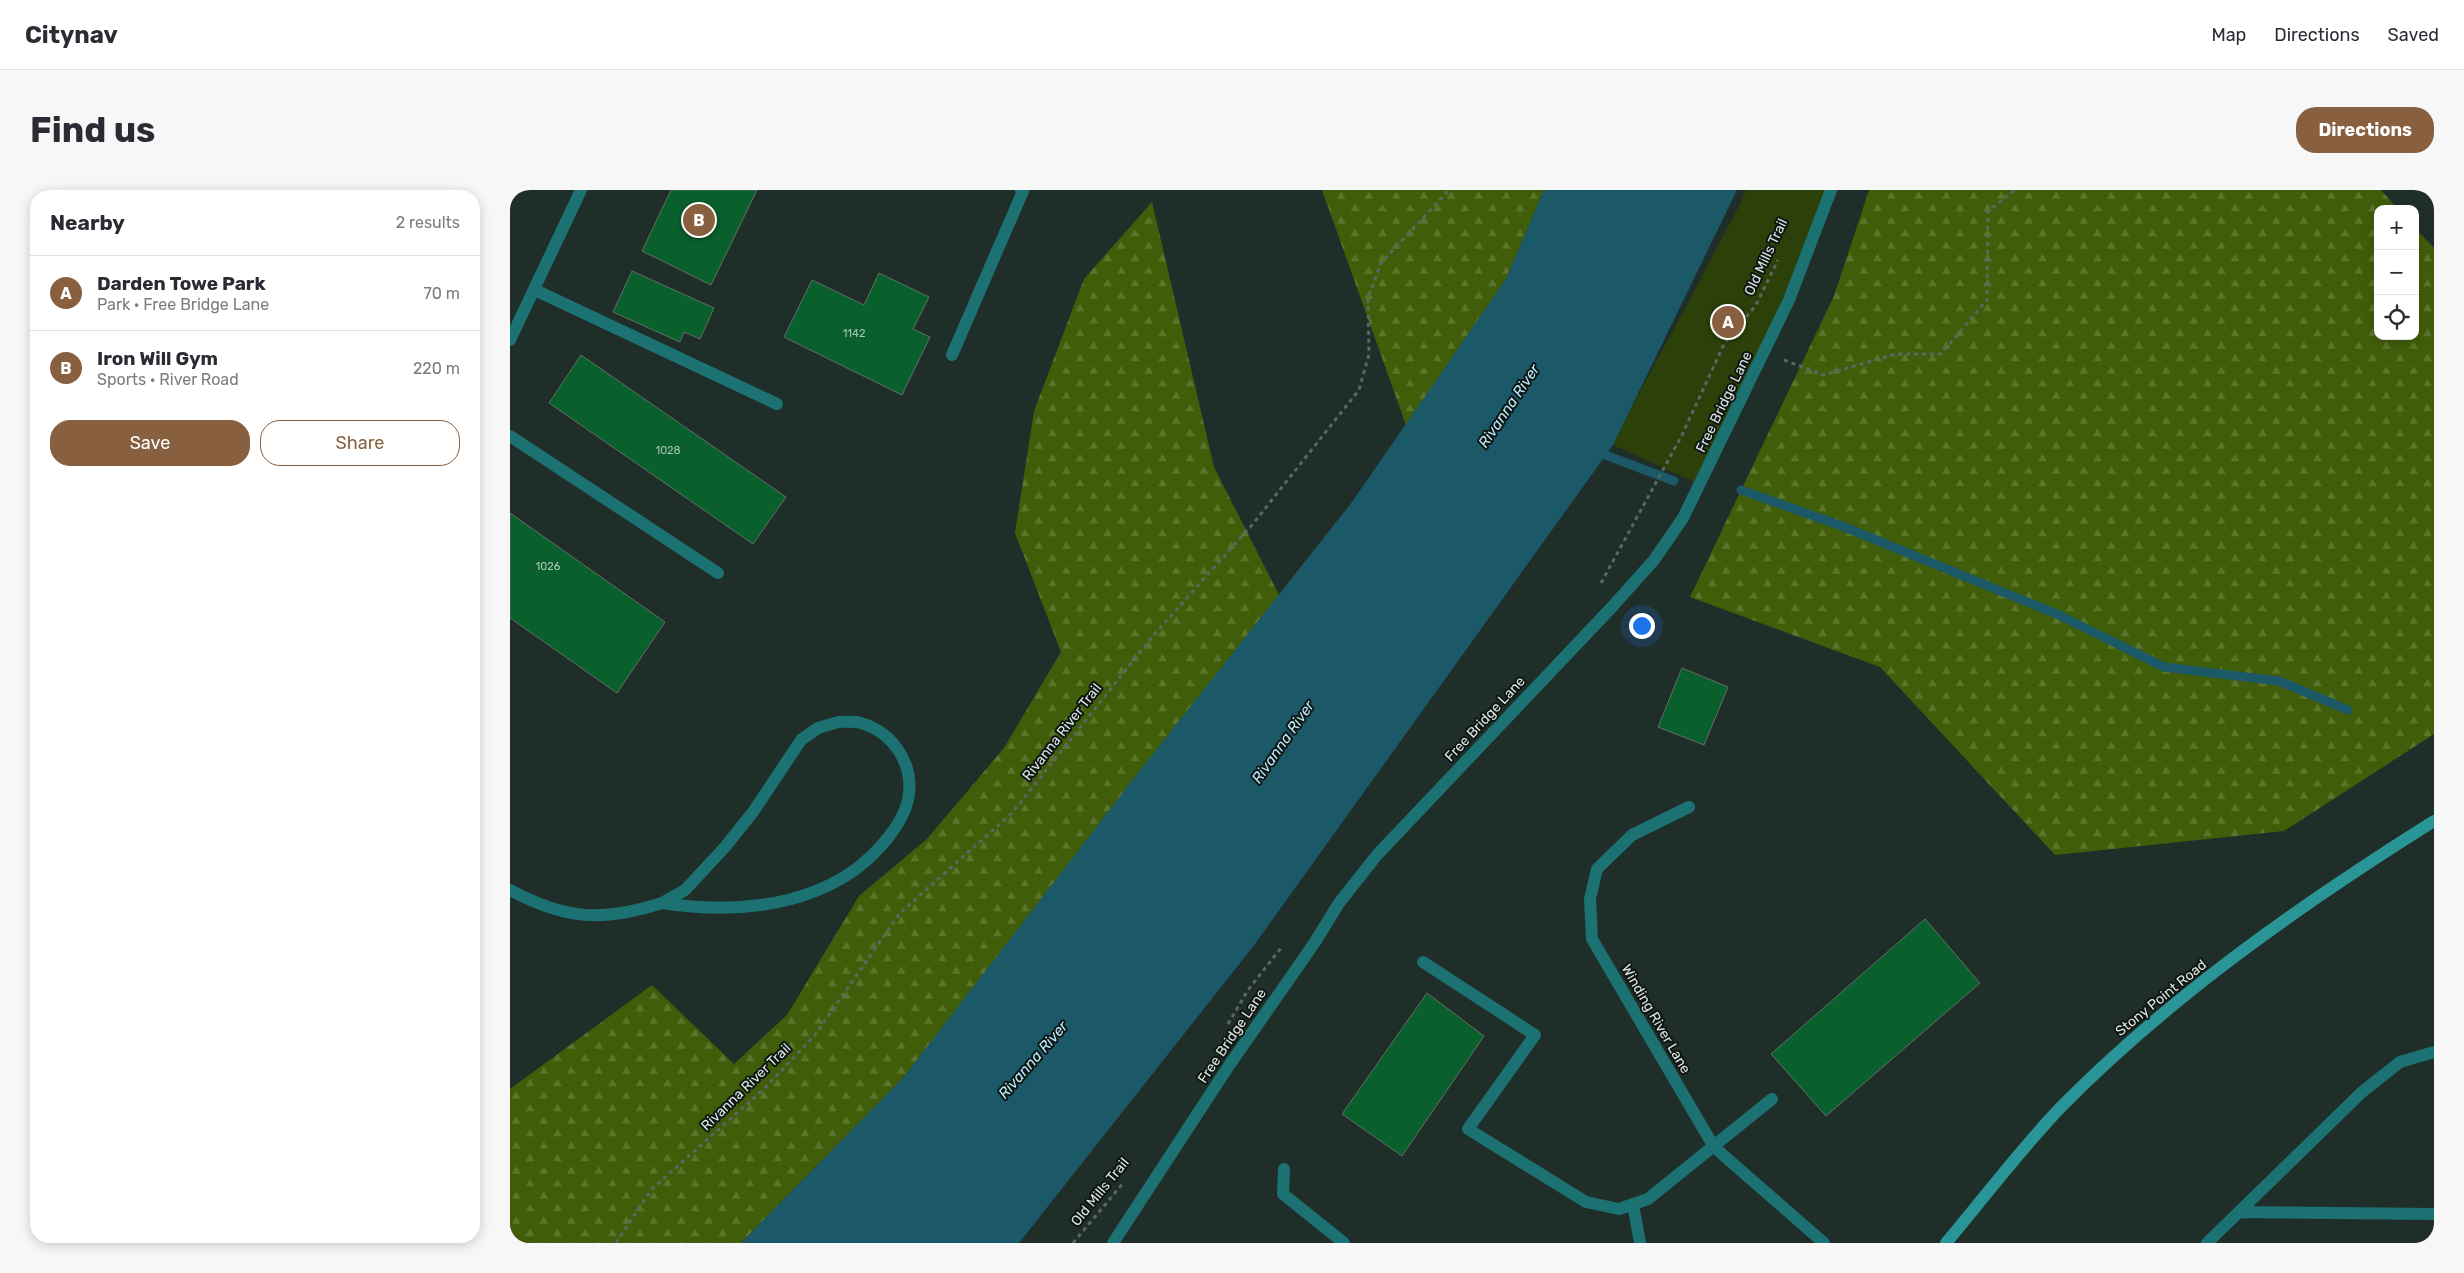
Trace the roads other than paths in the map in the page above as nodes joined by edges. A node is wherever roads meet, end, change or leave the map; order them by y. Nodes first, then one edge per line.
1 (581, 190) edge
2 (1021, 190) edge
3 (1831, 190) edge
4 (535, 290) junction
5 (510, 340) edge
6 (952, 355) dead end
7 (776, 404) dead end
8 (510, 436) edge
9 (718, 573) dead end
10 (1689, 807) dead end
11 (2434, 821) edge
12 (510, 890) edge
13 (662, 903) junction
14 (1423, 962) dead end
15 (2434, 1052) edge
16 (1772, 1099) dead end
17 (1714, 1147) junction
18 (1284, 1169) dead end
19 (1633, 1204) junction
20 (2239, 1212) junction
21 (2434, 1214) edge
22 (1113, 1243) edge
23 (1344, 1243) edge
24 (1640, 1243) edge
25 (1824, 1243) edge
26 (1946, 1243) edge
27 (2208, 1243) edge

1 - 4 street
2 - 6 street
3 - 22 street, Free Bridge Lane
4 - 5 street
4 - 7 street
8 - 9 street
10 - 17 street, Winding River Lane
11 - 26 main road, Stony Point Road
12 - 13 street
13 - 13 street
14 - 19 street
15 - 20 street
16 - 17 street
17 - 19 street
17 - 25 street, Winding River Lane
18 - 23 street
19 - 24 street
20 - 21 street
20 - 27 street

